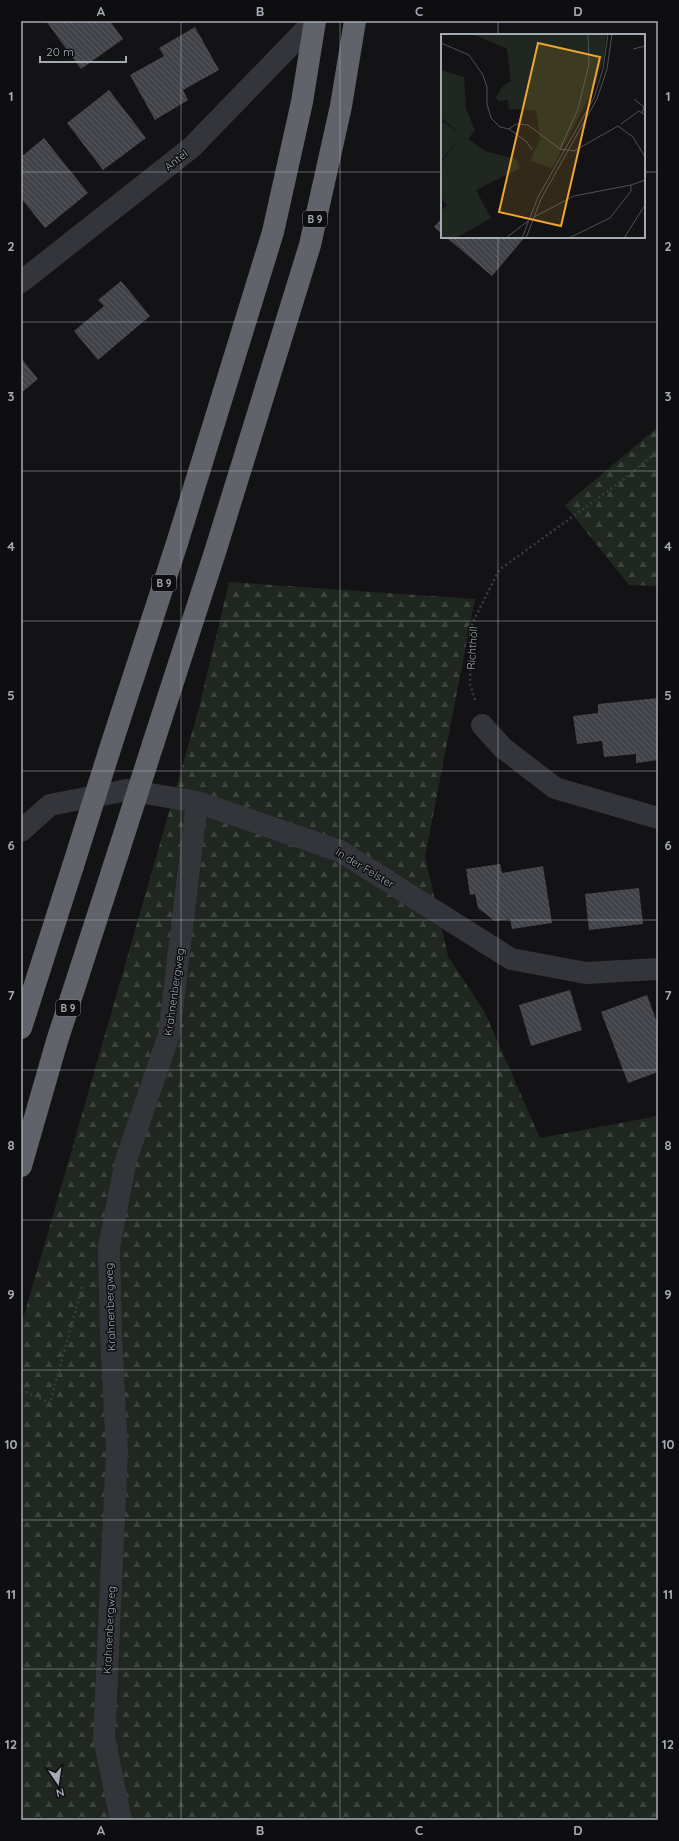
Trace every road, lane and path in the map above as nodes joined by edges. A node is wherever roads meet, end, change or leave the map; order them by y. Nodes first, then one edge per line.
1 (315, 21) edge
2 (355, 21) edge
3 (21, 282) edge
4 (658, 451) edge
5 (482, 725) joint
6 (197, 802) junction
7 (658, 818) edge
8 (21, 831) edge
9 (658, 969) edge
10 (21, 1028) edge
11 (21, 1166) edge
12 (83, 1285) dead end
13 (21, 1390) edge
14 (121, 1820) edge

1 - 3 street, Antel
1 - 10 highway, B 9, bridge
2 - 11 highway, B 9, bridge
4 - 5 path, Richthöll
5 - 7 street
6 - 8 street, In der Felster
6 - 9 street, In der Felster
6 - 14 street, Krahnenbergweg
12 - 13 path

